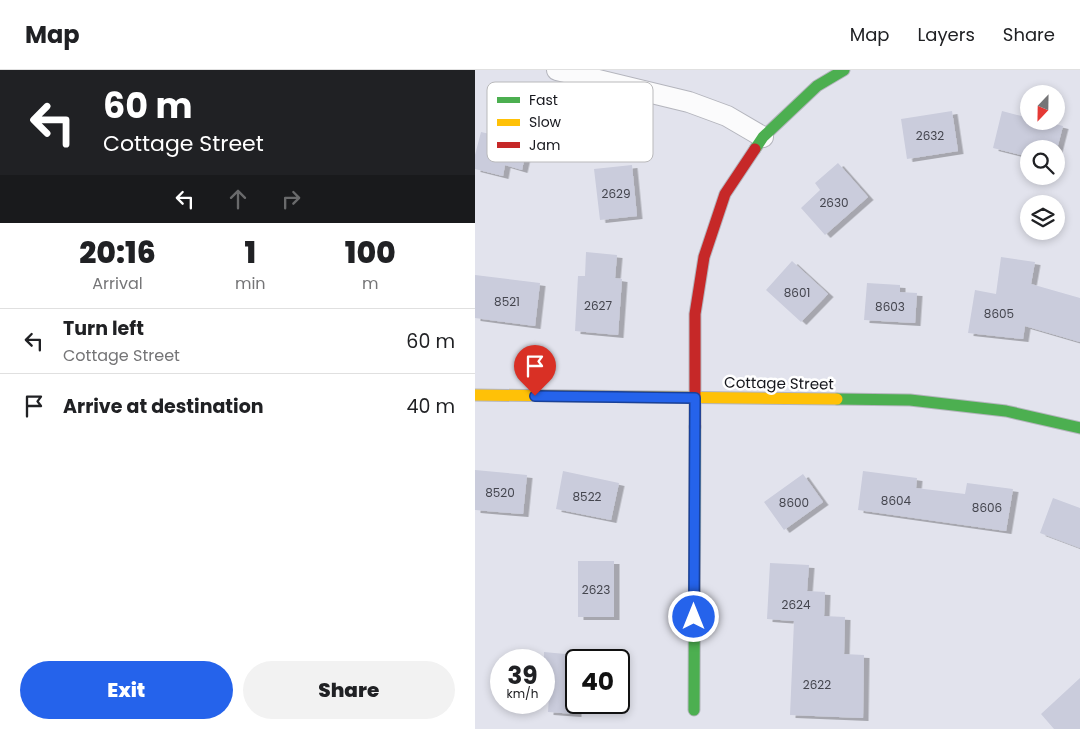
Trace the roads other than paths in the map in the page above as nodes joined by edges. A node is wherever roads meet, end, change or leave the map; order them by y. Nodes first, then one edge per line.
1 (557, 70) edge
2 (844, 70) edge
3 (606, 82) edge
4 (653, 93) edge
5 (763, 137) junction
6 (475, 395) edge
7 (695, 398) junction
8 (1080, 428) edge
9 (694, 710) dead end

1 - 3 street
2 - 5 street
4 - 5 street
5 - 7 street
6 - 7 street, Cottage Street
7 - 8 street, Cottage Street
7 - 9 street

